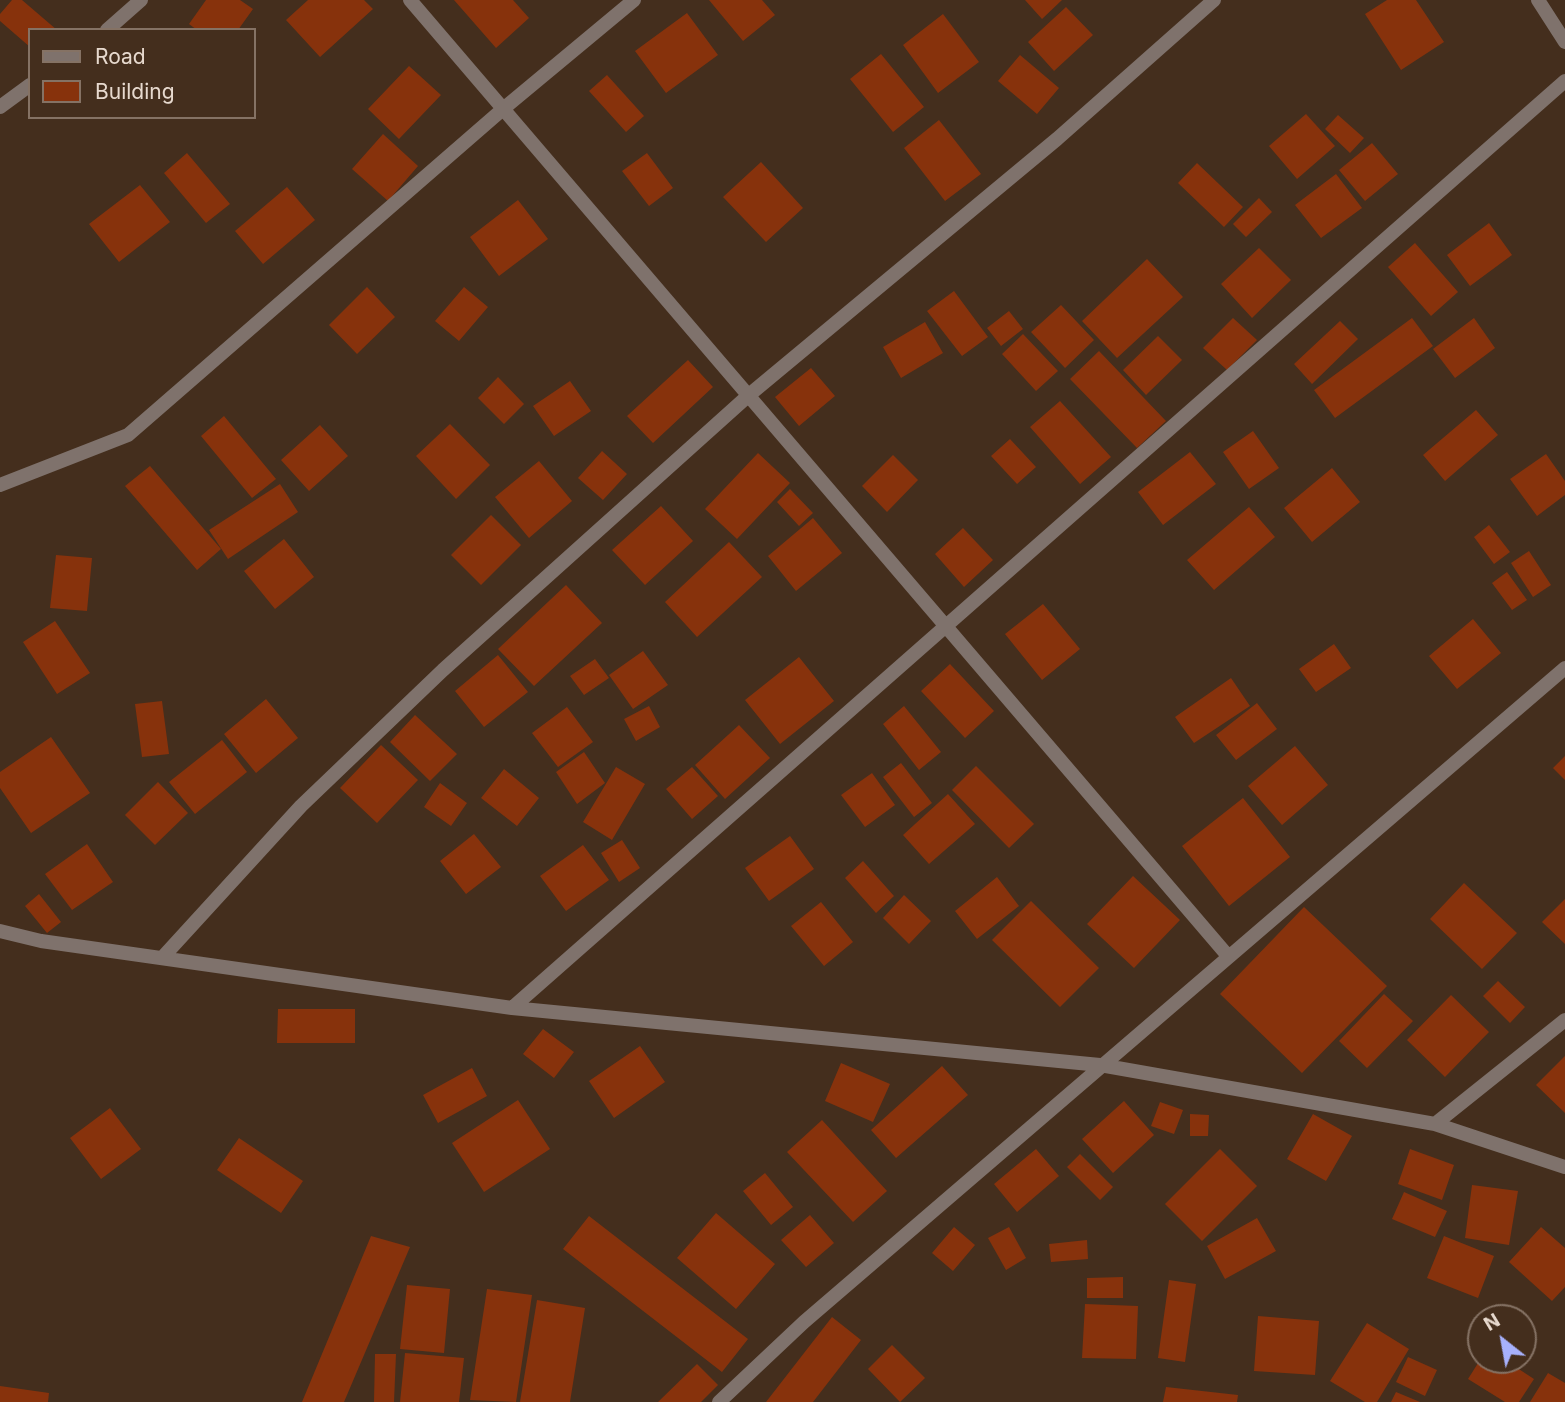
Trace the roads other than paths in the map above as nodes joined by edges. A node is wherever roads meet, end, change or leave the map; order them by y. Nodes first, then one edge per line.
1 (141, 0) edge
2 (410, 0) edge
3 (634, 0) edge
4 (1214, 0) edge
5 (1538, 0) edge
6 (109, 28) edge
7 (1565, 42) edge
8 (1565, 81) edge
9 (28, 86) edge
10 (0, 107) edge
11 (503, 109) junction
12 (749, 395) junction
13 (0, 485) edge
14 (946, 626) junction
15 (1565, 668) edge
16 (0, 931) edge
17 (1228, 956) junction
18 (162, 958) junction
19 (512, 1007) junction
20 (1565, 1020) edge
21 (1101, 1065) junction
22 (1435, 1124) junction
23 (1565, 1167) edge
24 (719, 1402) edge

1 - 6 street
2 - 11 street
3 - 11 street
4 - 12 street
5 - 7 street
8 - 14 street
9 - 10 street
11 - 12 street
11 - 13 street
12 - 14 street
12 - 18 street
14 - 17 street
14 - 19 street
15 - 17 street
16 - 18 street
17 - 21 street
18 - 19 street
19 - 21 street
20 - 22 street
21 - 22 street
21 - 24 street
22 - 23 street

